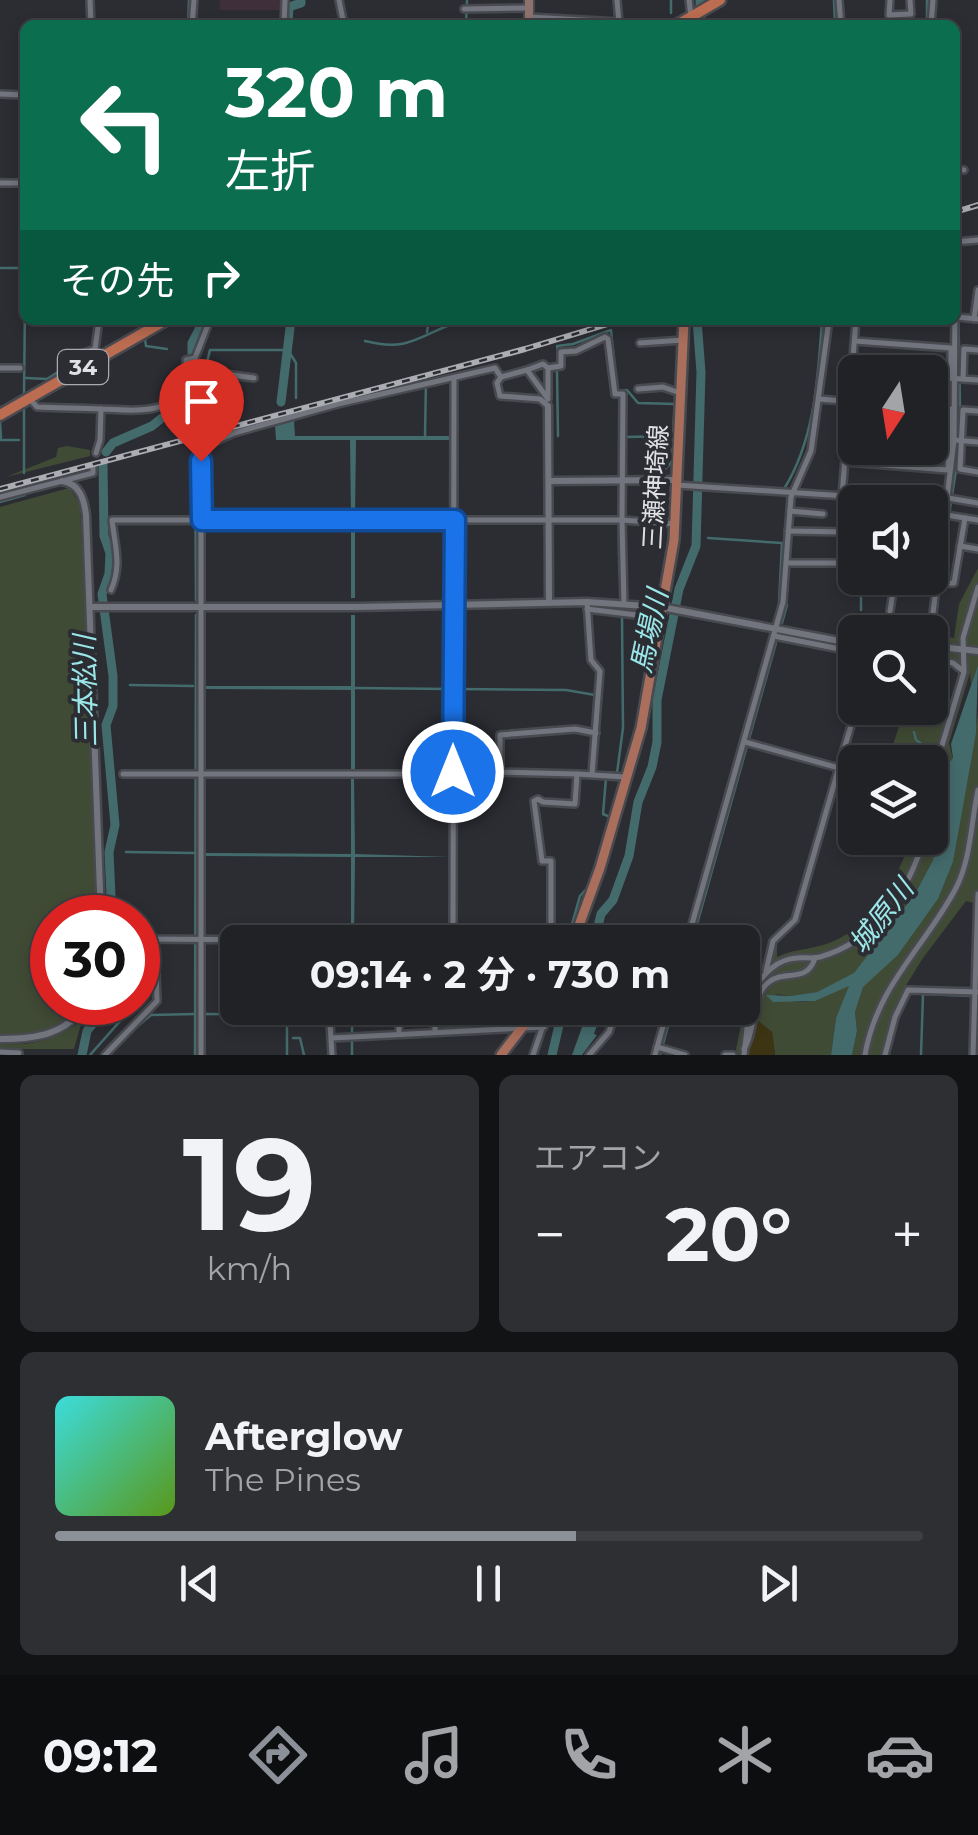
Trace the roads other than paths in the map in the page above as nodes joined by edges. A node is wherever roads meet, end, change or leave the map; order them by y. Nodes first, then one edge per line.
1 (689, 0) edge
2 (890, 0) edge
3 (910, 0) edge
4 (714, 3) edge
5 (467, 9) dead end
6 (529, 13) edge
7 (692, 19) edge
8 (591, 20) edge
9 (960, 170) edge
10 (964, 170) dead end
11 (978, 290) edge
12 (976, 319) edge
13 (98, 325) edge
14 (157, 325) edge
15 (208, 325) edge
16 (684, 325) edge
17 (828, 325) edge
18 (856, 325) edge
19 (958, 325) edge
20 (683, 340) junction
21 (854, 341) junction
22 (640, 343) dead end
23 (978, 350) edge
24 (853, 355) edge
25 (195, 358) junction
26 (0, 368) edge
27 (20, 368) dead end
28 (548, 368) junction
29 (527, 370) junction
30 (70, 375) junction
31 (501, 377) junction
32 (254, 378) dead end
33 (454, 378) junction
34 (948, 378) edge
35 (957, 379) junction
36 (978, 380) edge
37 (638, 388) dead end
38 (680, 393) junction
39 (29, 398) junction
40 (819, 398) junction
41 (838, 400) edge
42 (548, 403) junction
43 (4, 409) edge
44 (101, 409) junction
45 (948, 409) edge
46 (978, 411) edge
47 (948, 439) edge
48 (955, 440) junction
49 (978, 442) edge
50 (96, 453) dead end
51 (884, 465) edge
52 (93, 468) dead end
53 (978, 472) edge
54 (62, 480) junction
55 (549, 480) junction
56 (622, 480) junction
57 (676, 482) junction
58 (792, 492) junction
59 (838, 496) edge
60 (0, 497) edge
61 (948, 498) edge
62 (951, 498) junction
63 (978, 502) edge
64 (790, 512) junction
65 (823, 514) dead end
66 (948, 516) joint
67 (964, 518) junction
68 (197, 520) junction
69 (455, 520) junction
70 (549, 520) junction
71 (622, 520) junction
72 (978, 520) edge
73 (675, 524) junction
74 (788, 532) junction
75 (838, 532) edge
76 (960, 546) junction
77 (978, 549) edge
78 (786, 563) junction
79 (838, 563) edge
80 (948, 582) edge
81 (978, 587) edge
82 (111, 590) dead end
83 (892, 595) edge
84 (549, 601) junction
85 (624, 604) junction
86 (455, 605) junction
87 (587, 606) junction
88 (94, 607) junction
89 (202, 607) junction
90 (665, 607) junction
91 (890, 611) dead end
92 (645, 616) dead end
93 (775, 633) junction
94 (838, 642) edge
95 (838, 648) edge
96 (948, 648) edge
97 (962, 649) junction
98 (978, 651) edge
99 (948, 662) edge
100 (964, 672) junction
101 (596, 733) junction
102 (744, 741) junction
103 (942, 745) edge
104 (838, 768) joint
105 (500, 772) junction
106 (197, 773) junction
107 (453, 773) junction
108 (123, 774) dead end
109 (577, 774) junction
110 (592, 774) junction
111 (628, 777) junction
112 (978, 790) edge
113 (919, 855) edge
114 (978, 894) edge
115 (100, 895) edge
116 (453, 925) edge
117 (552, 925) edge
118 (579, 925) edge
119 (692, 925) edge
120 (160, 939) edge
121 (198, 939) junction
122 (220, 939) edge
123 (814, 958) junction
124 (766, 971) junction
125 (760, 980) edge
126 (976, 992) edge
127 (66, 1025) edge
128 (134, 1025) edge
129 (331, 1025) edge
130 (399, 1025) edge
131 (435, 1025) edge
132 (523, 1025) edge
133 (611, 1025) edge
134 (663, 1025) edge
135 (747, 1025) edge
136 (544, 1027) joint
137 (521, 1028) junction
138 (435, 1031) junction
139 (399, 1034) junction
140 (332, 1038) junction
141 (0, 1039) edge
142 (19, 1039) junction
143 (656, 1051) edge
144 (0, 1052) edge
145 (744, 1052) edge
146 (19, 1054) edge
147 (105, 1055) edge
148 (201, 1055) edge
149 (332, 1055) edge
150 (501, 1055) edge
151 (533, 1055) edge
152 (590, 1055) edge
153 (685, 1055) edge
154 (725, 1055) edge
155 (733, 1055) edge
156 (865, 1055) edge
157 (885, 1055) edge
158 (973, 1055) edge

1 - 7 street
2 - 3 street
4 - 7 highway
5 - 6 street
6 - 8 street
9 - 10 street
11 - 12 street
13 - 30 street
14 - 30 highway, 34
15 - 25 street
16 - 20 main road, 三瀬神埼線
17 - 40 street
18 - 21 street
19 - 35 street
20 - 22 street
20 - 38 main road, 三瀬神埼線
21 - 24 street
21 - 35 street
23 - 35 street
25 - 32 street
25 - 44 street
26 - 27 street
28 - 29 street
28 - 42 street
28 - 56 street
29 - 31 street
29 - 42 street
30 - 39 highway, 34
31 - 33 street
31 - 42 street
33 - 68 street
33 - 69 street
34 - 35 street
35 - 36 street
35 - 48 street
37 - 38 street
38 - 57 main road, 三瀬神埼線
39 - 43 highway, 34
39 - 44 street
40 - 41 street
40 - 58 street
42 - 55 street
44 - 50 street
45 - 48 street
46 - 48 street
47 - 48 street
48 - 49 street
48 - 51 street
48 - 53 street
48 - 62 street
52 - 54 street
54 - 60 street
54 - 88 street
55 - 56 street
55 - 70 street
56 - 57 street
56 - 71 street
57 - 58 street
57 - 73 main road, 三瀬神埼線
58 - 59 street
58 - 64 street
61 - 62 street
62 - 63 street
62 - 66 street
64 - 65 street
64 - 74 street
66 - 67 street
67 - 72 street
67 - 76 street
68 - 69 street
68 - 82 street
68 - 89 street
69 - 70 street
69 - 86 street
70 - 71 street
70 - 84 street
71 - 73 street
71 - 85 street
73 - 90 main road, 三瀬神埼線
74 - 75 street
74 - 78 street
76 - 77 street
76 - 80 street
78 - 79 street
78 - 93 street
81 - 97 street
83 - 91 street
84 - 86 street
84 - 87 street
85 - 87 street
85 - 90 street
86 - 89 street
86 - 107 street
87 - 92 street
87 - 101 street
88 - 89 street
88 - 115 street
89 - 106 street
90 - 93 street
90 - 111 main road, 三瀬神埼線
93 - 94 street
93 - 95 street
93 - 102 street
96 - 97 street
97 - 98 street
97 - 100 street
99 - 100 street
100 - 103 street
101 - 105 street
101 - 110 street
102 - 104 street
102 - 119 street
104 - 124 street
105 - 107 street
105 - 109 street
106 - 107 street
106 - 108 street
106 - 121 street
107 - 116 street
109 - 110 street
109 - 117 street
110 - 111 street
111 - 118 main road, 三瀬神埼線
112 - 156 street
113 - 123 street
114 - 126 street
120 - 121 street
121 - 122 street
121 - 148 street
123 - 124 street
123 - 145 street
124 - 125 street
126 - 157 street
126 - 158 street
127 - 142 street
128 - 147 street
129 - 140 street
130 - 139 street
131 - 138 street
132 - 137 main road
133 - 152 street
134 - 143 street
135 - 145 street
136 - 137 street
136 - 151 street
137 - 138 street
137 - 150 main road
138 - 139 street
139 - 140 street
140 - 149 street
141 - 142 street
142 - 146 street
143 - 153 street
144 - 146 street
154 - 155 street

